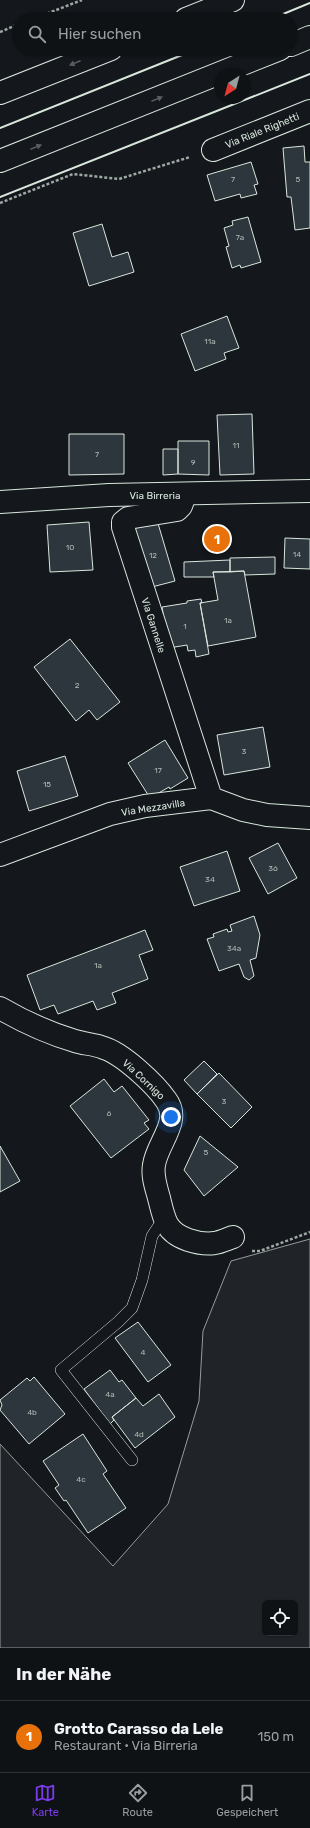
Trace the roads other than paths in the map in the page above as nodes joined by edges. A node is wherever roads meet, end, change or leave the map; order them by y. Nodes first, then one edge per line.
1 (233, 0) edge
2 (203, 12) edge
3 (310, 37) edge
4 (298, 41) edge
5 (93, 56) edge
6 (262, 56) edge
7 (0, 93) edge
8 (310, 111) edge
9 (213, 150) road end
10 (0, 161) edge
11 (310, 491) edge
12 (185, 495) junction
13 (0, 502) edge
14 (211, 798) junction
15 (310, 818) edge
16 (0, 855) edge
17 (0, 1008) edge
18 (164, 1218) junction
19 (224, 1240) road end
20 (132, 1460) dead end

1 - 2 main road
3 - 4 main road
5 -> 7 main road
10 -> 6 main road
8 - 9 main road, Via Riale Righetti
11 - 12 main road, Via Birreria
12 - 13 main road, Via Birreria
12 - 14 main road, Via Gannelle
14 - 15 main road, Via Mezzavilla
14 - 16 main road, Via Mezzavilla
17 - 18 main road, Via Cornigo
18 - 19 main road, Via Cornigo
18 - 20 lane

